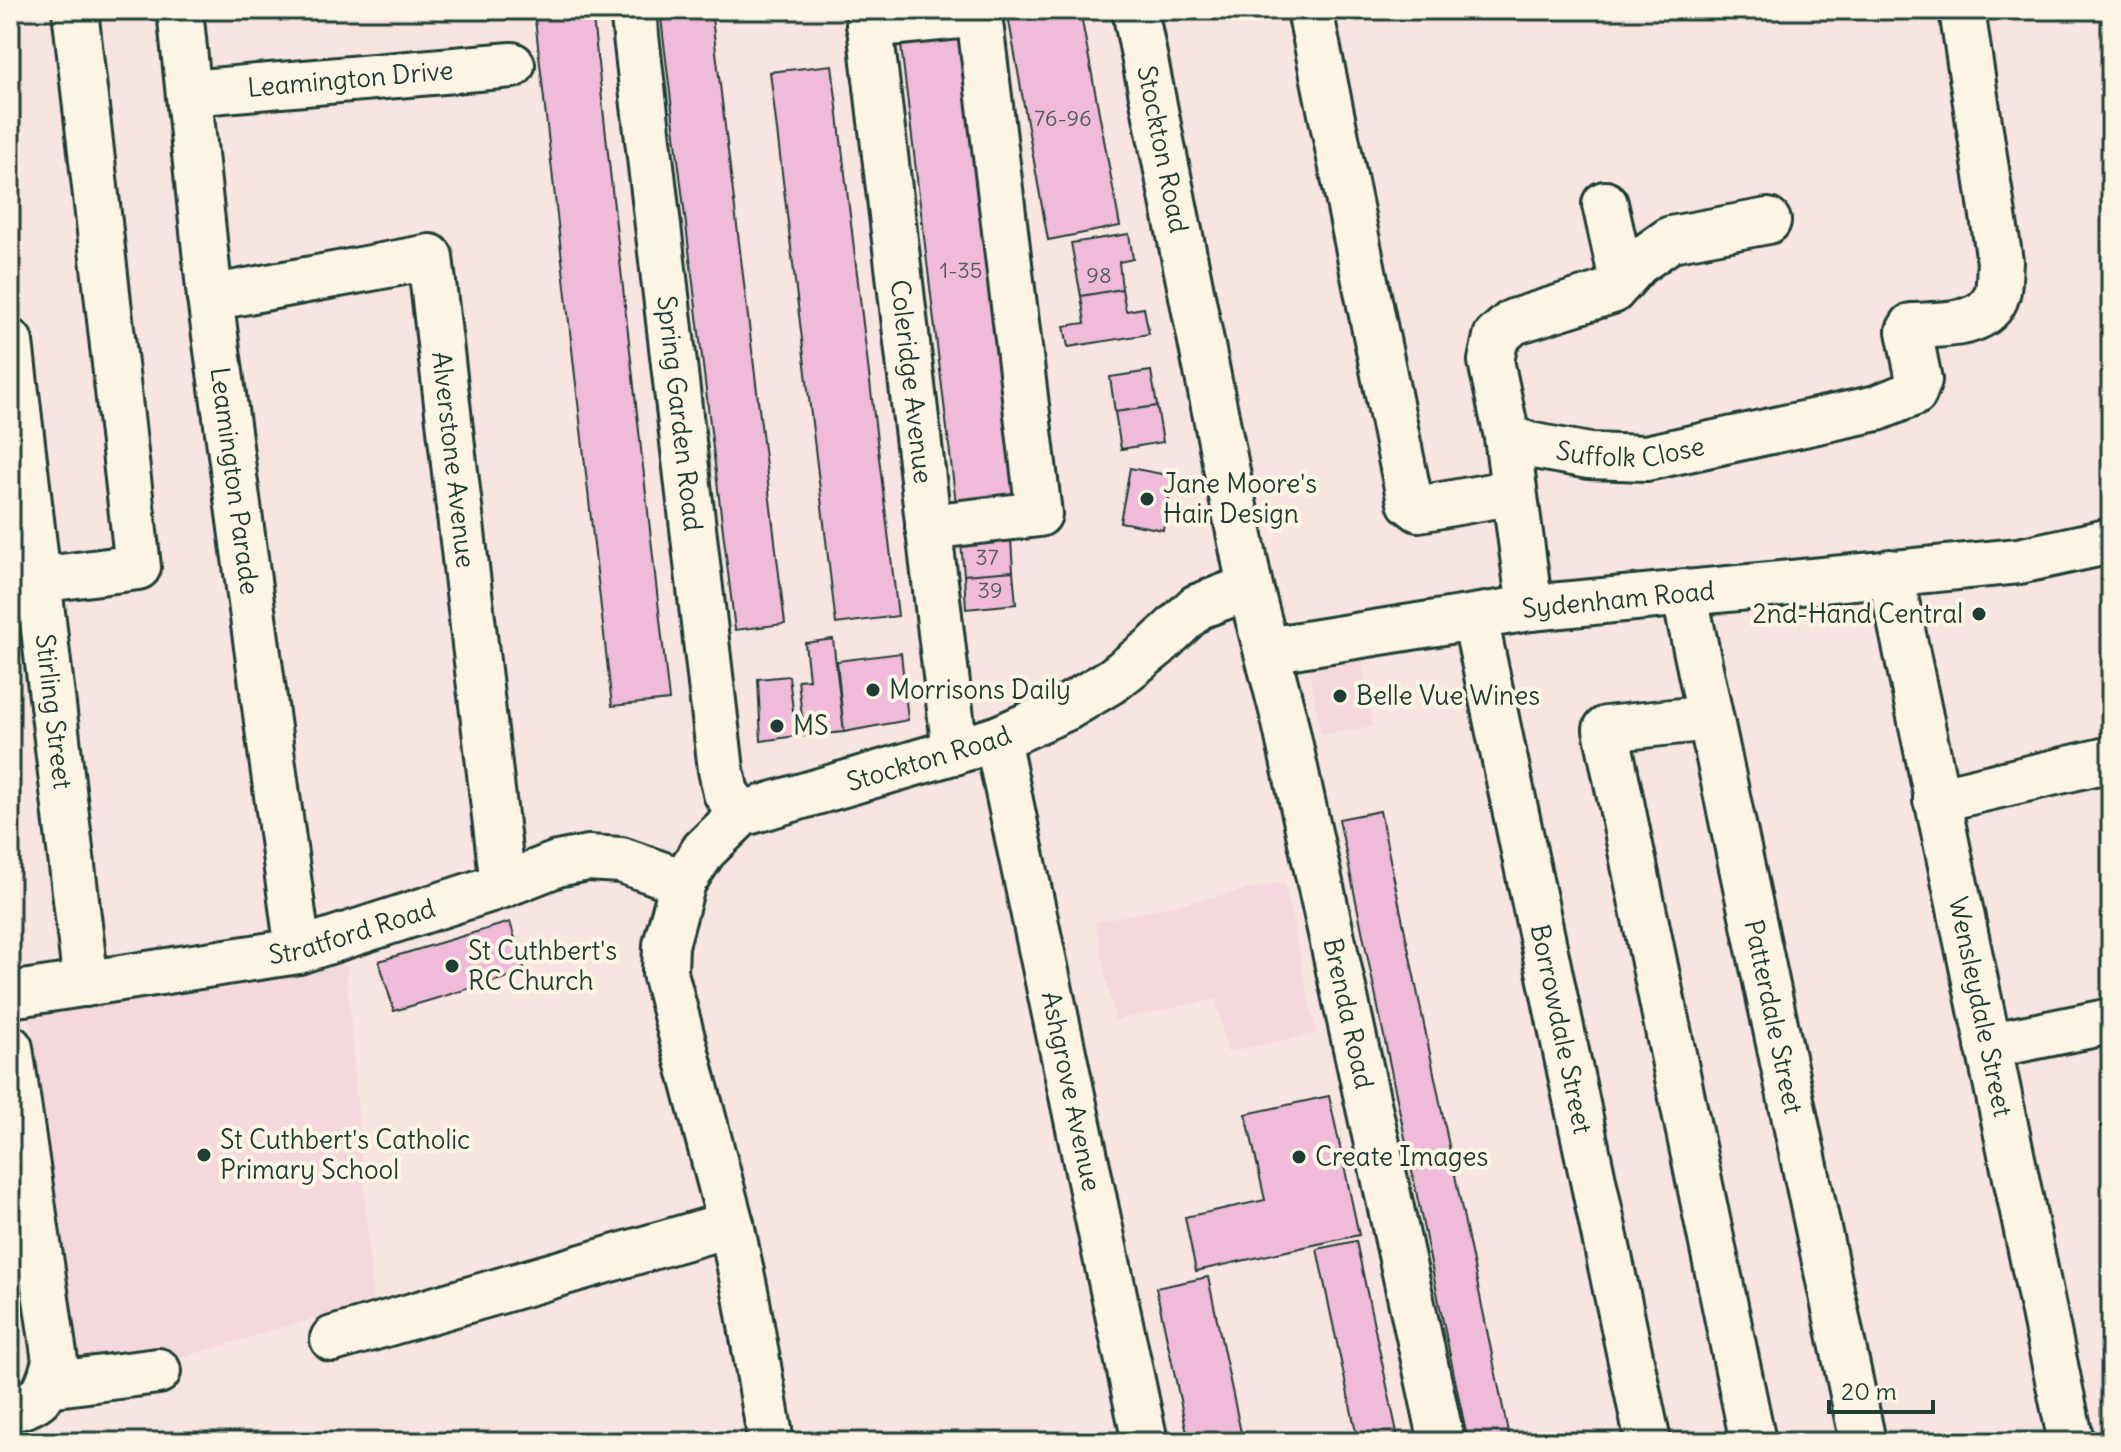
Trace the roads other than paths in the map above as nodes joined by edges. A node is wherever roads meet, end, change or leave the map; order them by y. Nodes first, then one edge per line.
1 (75, 10) edge
2 (180, 10) edge
3 (633, 10) edge
4 (1135, 10) edge
5 (1310, 10) edge
6 (1962, 10) edge
7 (868, 18) edge
8 (512, 65) dead end
9 (189, 93) junction
10 (1605, 204) dead end
11 (1768, 221) dead end
12 (1622, 280) junction
13 (210, 298) junction
14 (10, 342) edge
15 (1507, 437) junction
16 (1514, 492) junction
17 (928, 527) junction
18 (2111, 541) edge
19 (1890, 572) junction
20 (38, 580) junction
21 (1250, 587) junction
22 (1684, 592) junction
23 (1530, 608) junction
24 (1475, 618) junction
25 (1268, 650) junction
26 (1710, 718) junction
27 (997, 739) junction
28 (955, 752) junction
29 (2111, 759) edge
30 (1936, 800) junction
31 (741, 814) junction
32 (683, 882) junction
33 (503, 885) junction
34 (298, 951) junction
35 (86, 984) junction
36 (10, 995) edge
37 (2111, 1021) edge
38 (1988, 1046) junction
39 (10, 1048) edge
40 (731, 1224) junction
41 (333, 1339) dead end
42 (158, 1371) dead end
43 (48, 1385) junction
44 (10, 1409) edge
45 (771, 1442) edge
46 (1145, 1442) edge
47 (1442, 1442) edge
48 (1648, 1442) edge
49 (1753, 1442) edge
50 (1863, 1442) edge
51 (2071, 1442) edge

1 - 20 street
2 - 9 street, Leamington Parade
3 - 31 street, Spring Garden Road
4 - 21 street, Stockton Road
5 - 16 street
6 - 15 street, Suffolk Close
7 - 17 street, Coleridge Avenue
7 - 17 street
8 - 9 street, Leamington Drive
9 - 13 street, Leamington Parade
10 - 12 street
11 - 12 street
12 - 15 street
13 - 33 street, Alverstone Avenue
13 - 34 street, Leamington Parade
14 - 20 street, Stirling Street
15 - 16 street
16 - 23 street
17 - 28 street, Coleridge Avenue
18 - 19 street, Sydenham Road
19 - 22 street, Sydenham Road
19 - 30 street, Wensleydale Street
20 - 35 street, Stirling Street
21 - 25 street, Brenda Road
21 - 27 street, Stockton Road
22 - 23 street, Sydenham Road
22 - 26 street, Patterdale Street
23 - 24 street, Sydenham Road
24 - 25 street, Sydenham Road
24 - 48 street, Borrowdale Street
25 - 47 street, Brenda Road
26 - 49 street
26 - 50 street, Patterdale Street
27 - 28 street, Stockton Road
27 - 46 street, Ashgrove Avenue
28 - 31 street, Stockton Road
29 - 30 street
30 - 38 street, Wensleydale Street
31 - 32 street, Stockton Road
32 - 33 street, Stratford Road
32 - 40 street, Stockton Road
33 - 34 street, Stratford Road
34 - 35 street, Stratford Road
35 - 36 street, Stratford Road
37 - 38 street
38 - 51 street, Wensleydale Street
39 - 43 street
40 - 41 street
40 - 45 street, Stockton Road
42 - 43 street
43 - 44 street

